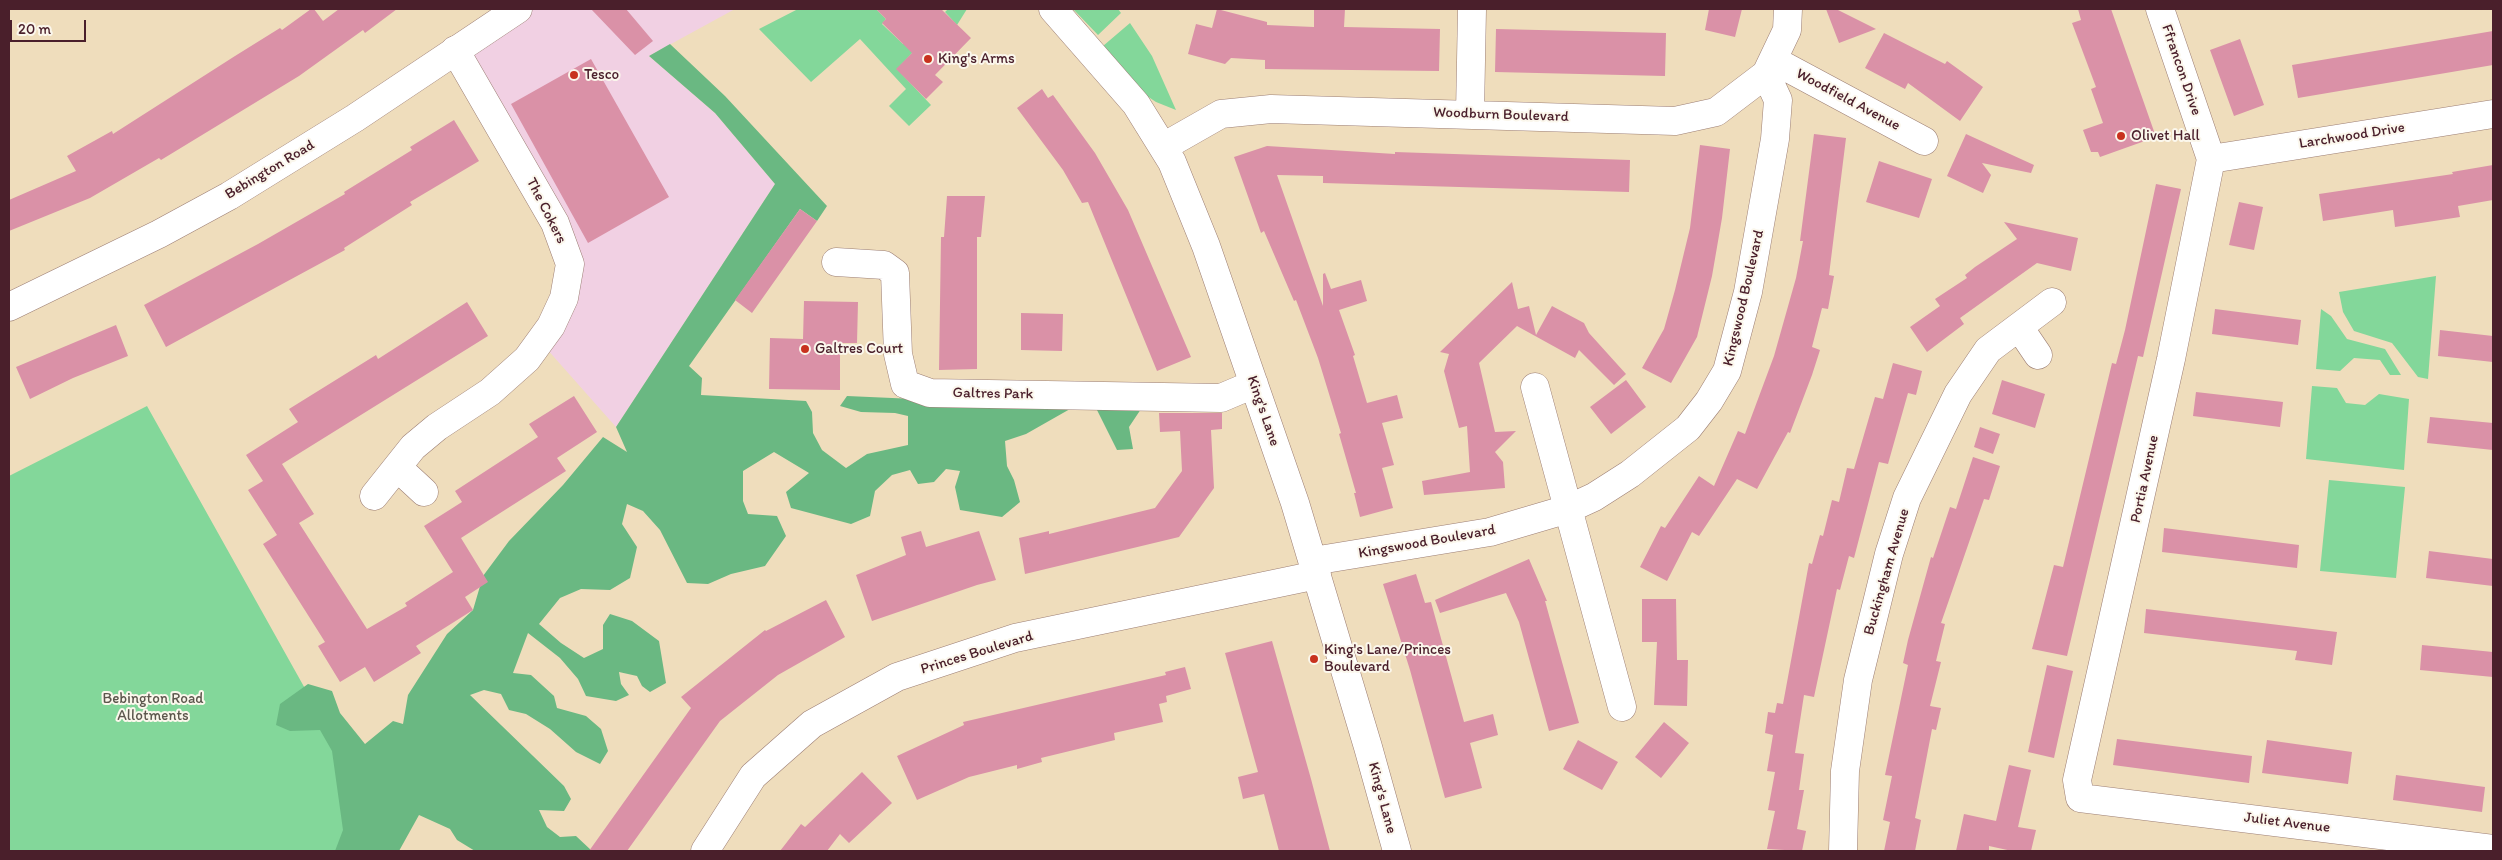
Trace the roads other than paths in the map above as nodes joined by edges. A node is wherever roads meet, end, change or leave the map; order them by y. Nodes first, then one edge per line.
1 (518, 9) edge
2 (1054, 9) edge
3 (1472, 9) edge
4 (1788, 9) edge
5 (2160, 9) edge
6 (455, 50) junction
7 (1769, 67) junction
8 (1470, 113) junction
9 (2493, 114) edge
10 (1924, 141) dead end
11 (1163, 148) junction
12 (2211, 159) junction
13 (836, 262) dead end
14 (2052, 302) dead end
15 (9, 308) edge
16 (2019, 327) junction
17 (2038, 355) dead end
18 (1254, 384) junction
19 (1535, 386) dead end
20 (397, 467) junction
21 (424, 492) dead end
22 (374, 496) dead end
23 (1568, 509) junction
24 (1315, 568) junction
25 (1622, 707) dead end
26 (2080, 798) joint
27 (2493, 849) edge
28 (705, 851) edge
29 (1396, 851) edge
30 (1843, 851) edge

1 - 6 street, Bebington Road
2 - 11 street, King's Lane
3 - 8 street
4 - 7 street, Woodburn Boulevard
5 - 12 street, Ffrancon Drive
6 - 15 street, Bebington Road
6 - 20 street, The Cokers
7 - 8 street, Woodburn Boulevard
7 - 10 street, Woodfield Avenue
7 - 23 street, Kingswood Boulevard
8 - 11 street, Woodburn Boulevard
9 - 12 street, Larchwood Drive
11 - 18 street, King's Lane
12 - 26 street, Portia Avenue
13 - 18 street, Galtres Park
14 - 16 street, Buckingham Avenue
16 - 17 street
16 - 30 street, Buckingham Avenue
18 - 24 street, King's Lane
19 - 23 street
20 - 21 street
20 - 22 street, The Cokers
23 - 24 street, Kingswood Boulevard
23 - 25 street
24 - 28 street, Princes Boulevard
24 - 29 street, King's Lane
26 - 27 street, Juliet Avenue

